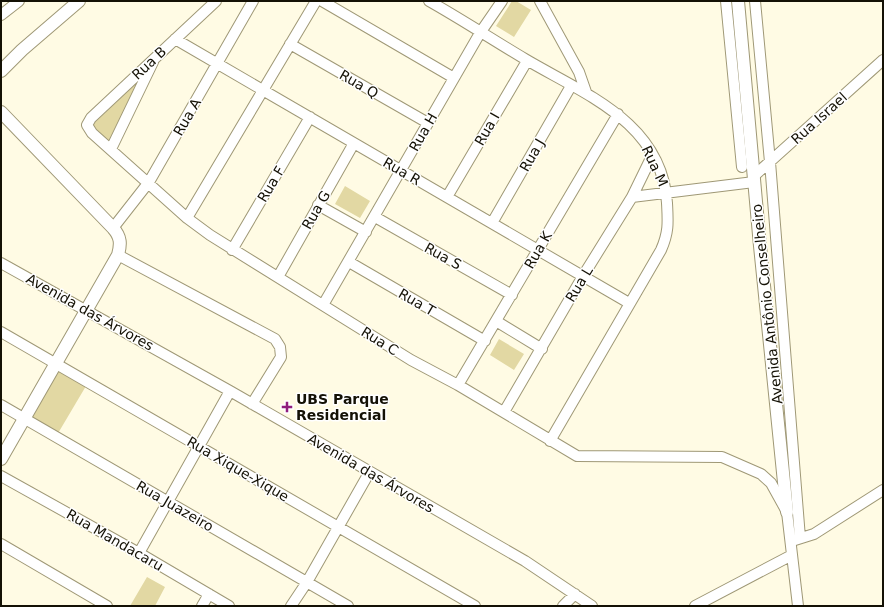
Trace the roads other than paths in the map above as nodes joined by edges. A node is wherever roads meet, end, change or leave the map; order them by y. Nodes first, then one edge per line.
1 (19, 1) edge
2 (78, 1) edge
3 (216, 1) edge
4 (253, 1) edge
5 (316, 1) edge
6 (322, 1) edge
7 (502, 1) edge
8 (540, 1) edge
9 (726, 1) edge
10 (738, 1) edge
11 (755, 1) edge
12 (434, 2) edge
13 (1, 15) edge
14 (480, 33) junction
15 (175, 39) junction
16 (290, 44) junction
17 (156, 57) junction
18 (883, 60) edge
19 (527, 61) junction
20 (218, 63) junction
21 (1, 70) edge
22 (454, 78) junction
23 (571, 86) junction
24 (263, 90) junction
25 (586, 92) junction
26 (1, 112) edge
27 (618, 114) junction
28 (310, 117) junction
29 (428, 124) junction
30 (88, 129) joint
31 (354, 143) junction
32 (111, 149) junction
33 (652, 156) junction
34 (770, 162) junction
35 (742, 166) dead end
36 (401, 170) junction
37 (755, 178) junction
38 (149, 182) junction
39 (666, 193) junction
40 (447, 197) junction
41 (632, 197) junction
42 (318, 205) junction
43 (375, 217) junction
44 (188, 218) junction
45 (492, 223) junction
46 (113, 228) junction
47 (366, 232) junction
48 (232, 250) junction
49 (537, 250) junction
50 (118, 255) junction
51 (349, 262) junction
52 (1, 263) edge
53 (583, 276) junction
54 (278, 277) junction
55 (512, 295) junction
56 (629, 303) junction
57 (323, 305) junction
58 (87, 310) junction
59 (496, 321) junction
60 (1, 332) edge
61 (484, 341) junction
62 (542, 349) junction
63 (56, 365) junction
64 (458, 385) junction
65 (230, 391) junction
66 (252, 404) junction
67 (1, 405) edge
68 (504, 412) junction
69 (24, 419) junction
70 (550, 441) junction
71 (199, 445) junction
72 (1, 459) edge
73 (369, 473) junction
74 (1, 476) edge
75 (883, 490) edge
76 (168, 502) junction
77 (787, 512) junction
78 (338, 528) junction
79 (795, 540) junction
80 (1, 544) edge
81 (139, 553) junction
82 (792, 555) junction
83 (307, 582) junction
84 (209, 594) junction
85 (575, 594) junction
86 (106, 606) edge
87 (202, 606) edge
88 (229, 606) edge
89 (291, 606) edge
90 (348, 606) edge
91 (475, 606) edge
92 (563, 606) edge
93 (592, 606) edge
94 (695, 606) edge
95 (798, 606) edge

1 - 13 street
2 - 21 street
3 - 15 street, Rua B
4 - 20 street, Rua A
5 - 16 street
6 - 22 street
7 - 14 street, Rua H
8 - 25 street
9 - 35 street
10 - 37 street, Avenida Antônio Conselheiro
11 - 34 street
12 - 14 street, Rua M
14 - 19 street, Rua M
14 - 22 street, Rua H
15 - 17 street, Rua B
15 - 20 street, Rua R
16 - 24 street
16 - 29 street, Rua Q
17 - 30 street, Rua B
17 - 32 street
18 - 34 street, Rua Israel
19 - 23 street, Rua M
19 - 40 street, Rua I
20 - 24 street, Rua R
20 - 38 street, Rua A
22 - 29 street, Rua H
23 - 25 street, Rua M
23 - 45 street, Rua J
24 - 28 street, Rua R
24 - 44 street
25 - 27 street, Rua M
26 - 46 street
27 - 33 street, Rua M
27 - 49 street, Rua K
28 - 31 street, Rua R
28 - 48 street, Rua F
29 - 36 street, Rua H
30 - 32 street, Rua C
31 - 36 street, Rua R
31 - 42 street, Rua G
32 - 38 street, Rua C
33 - 39 street, Rua M
33 - 41 street, Rua L
34 - 37 street, Rua Israel
34 - 79 street
36 - 40 street, Rua R
36 - 43 street, Rua H
37 - 39 street
37 - 77 street, Avenida Antônio Conselheiro
38 - 44 street, Rua C
38 - 46 street, Rua A
39 - 41 street
39 - 56 street, Rua M
40 - 45 street, Rua R
41 - 53 street, Rua L
42 - 47 street
42 - 54 street, Rua G
43 - 47 street, Rua H
43 - 55 street, Rua S
44 - 48 street, Rua C
45 - 49 street, Rua R
46 - 50 street
47 - 51 street, Rua H
48 - 54 street, Rua C
49 - 53 street, Rua R
49 - 55 street, Rua K
50 - 58 street
50 - 66 street
51 - 57 street, Rua H
51 - 61 street, Rua T
52 - 58 street, Avenida das Árvores
53 - 56 street, Rua R
53 - 62 street, Rua L
54 - 57 street, Rua C
55 - 59 street, Rua K
56 - 70 street, Rua M
57 - 64 street, Rua C
58 - 63 street
58 - 65 street, Avenida das Árvores
59 - 61 street, Rua K
59 - 62 street
60 - 63 street, Rua Xique-Xique
61 - 64 street, Rua K
62 - 68 street, Rua L
63 - 69 street
63 - 71 street, Rua Xique-Xique
64 - 68 street, Rua C
65 - 66 street, Avenida das Árvores
65 - 71 street
66 - 73 street, Avenida das Árvores
67 - 69 street, Rua Juazeiro
68 - 70 street, Rua C
69 - 72 street
69 - 76 street, Rua Juazeiro
70 - 77 street, Rua C
71 - 76 street
71 - 78 street, Rua Xique-Xique
73 - 78 street
73 - 85 street, Avenida das Árvores
74 - 81 street, Rua Mandacaru
75 - 79 street
76 - 81 street
76 - 83 street, Rua Juazeiro
77 - 79 street, Avenida Antônio Conselheiro
78 - 83 street
78 - 91 street, Rua Xique-Xique
79 - 82 street, Avenida Antônio Conselheiro
80 - 86 street
81 - 84 street, Rua Mandacaru
82 - 94 street
82 - 95 street, Avenida Antônio Conselheiro
83 - 89 street
83 - 90 street, Rua Juazeiro
84 - 87 street
84 - 88 street, Rua Mandacaru
85 - 92 street
85 - 93 street, Avenida das Árvores

